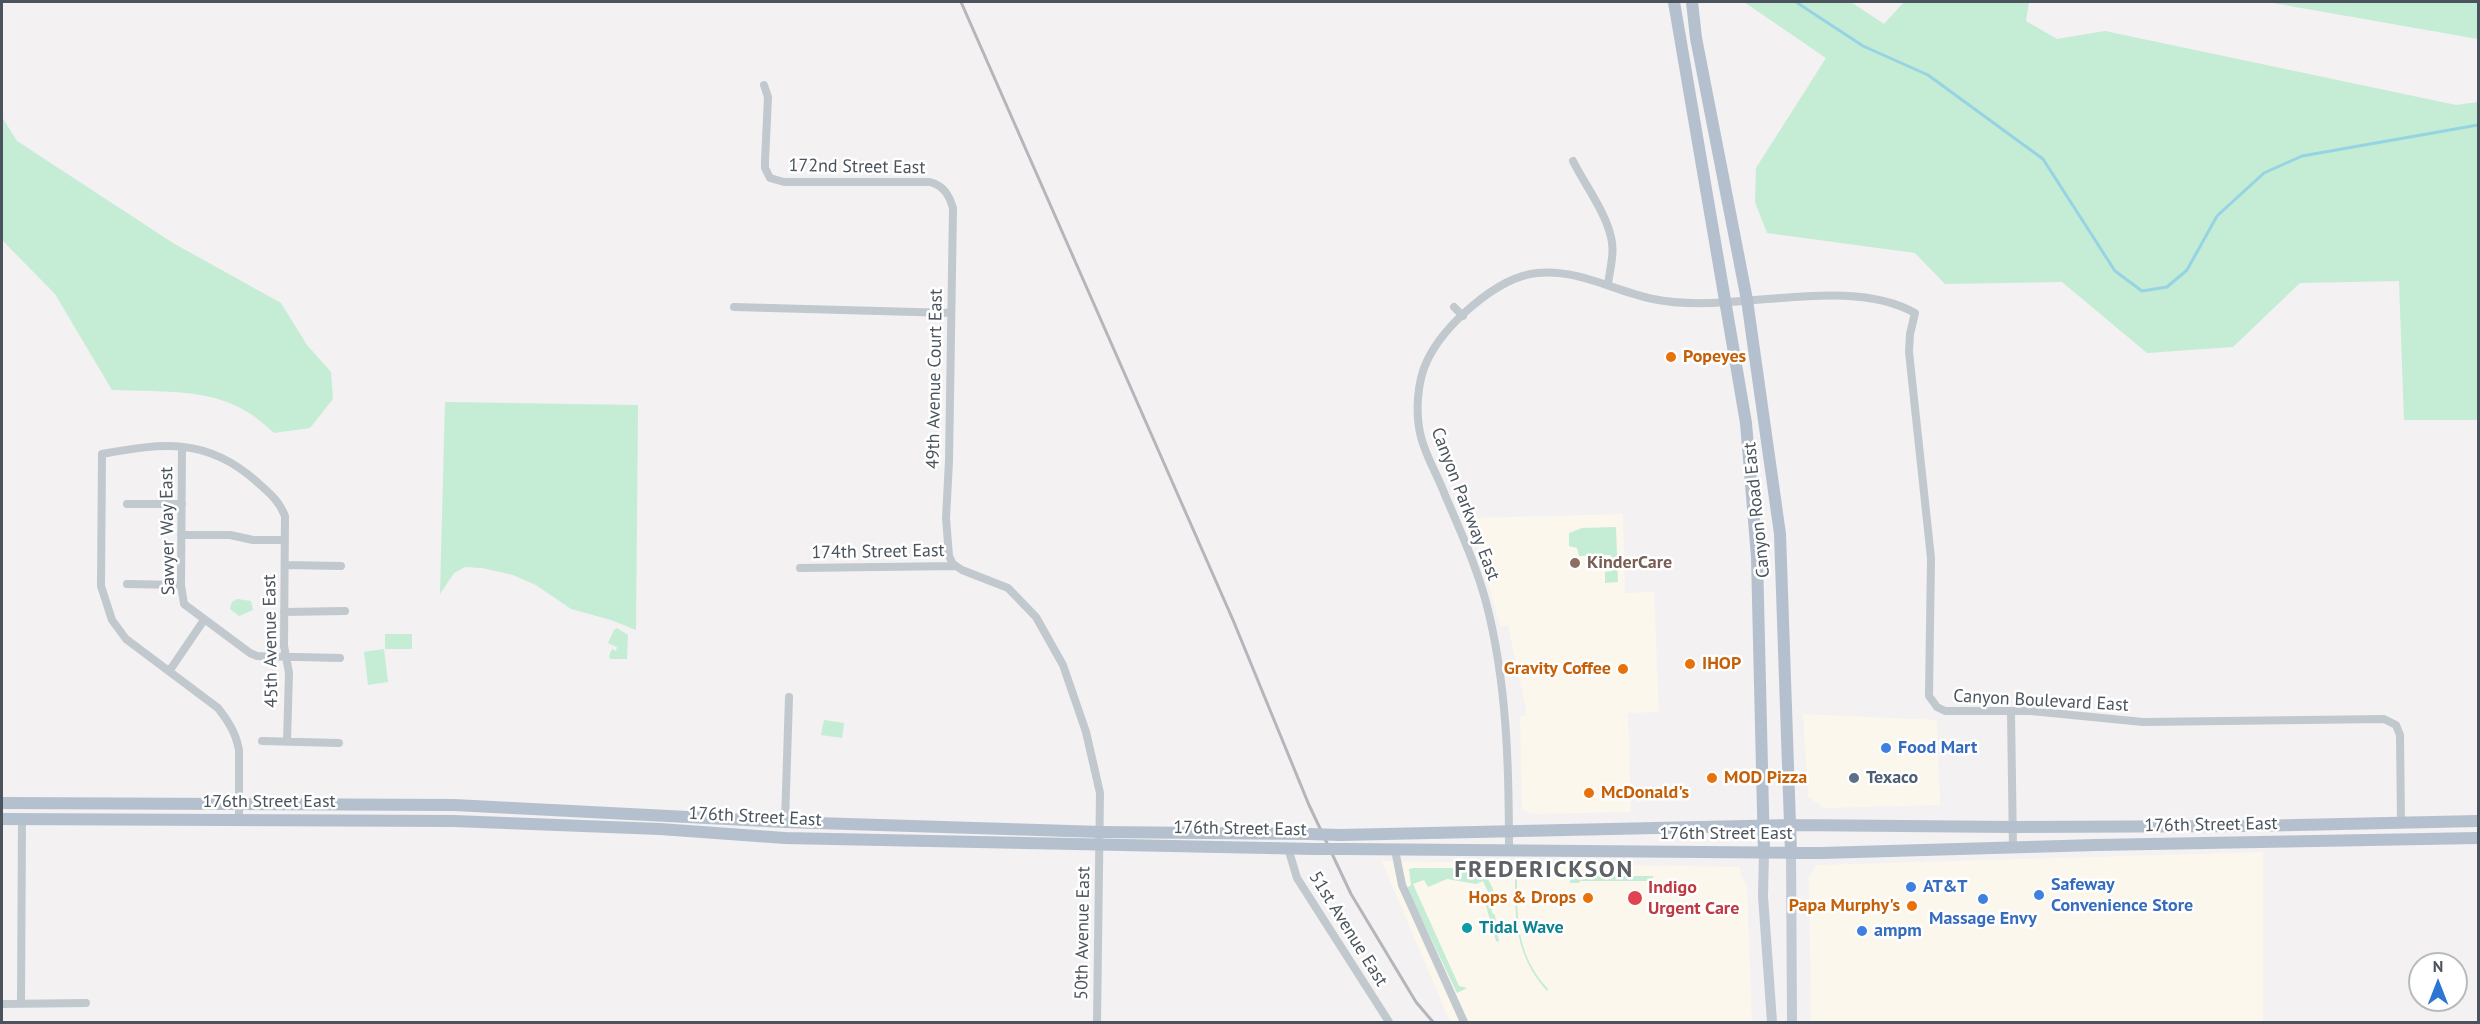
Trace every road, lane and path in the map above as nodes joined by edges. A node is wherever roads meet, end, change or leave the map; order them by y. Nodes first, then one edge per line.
1 (1674, 2) edge
2 (1686, 2) edge
3 (1692, 2) edge
4 (1696, 38) junction
5 (764, 85) dead end
6 (1572, 161) dead end
7 (945, 190) joint
8 (1608, 284) junction
9 (1747, 300) junction
10 (1725, 301) junction
11 (734, 307) dead end
12 (1454, 307) dead end
13 (951, 313) junction
14 (1463, 316) junction
15 (182, 447) junction
16 (127, 504) dead end
17 (182, 504) junction
18 (181, 535) junction
19 (285, 540) junction
20 (285, 565) junction
21 (341, 566) dead end
22 (956, 566) junction
23 (800, 568) dead end
24 (127, 584) dead end
25 (181, 585) junction
26 (345, 611) dead end
27 (284, 612) junction
28 (204, 620) junction
29 (286, 657) junction
30 (340, 658) dead end
31 (170, 670) junction
32 (789, 697) dead end
33 (2011, 713) junction
34 (262, 741) dead end
35 (287, 741) junction
36 (339, 743) dead end
37 (2, 803) edge
38 (239, 804) junction
39 (2, 819) edge
40 (22, 819) junction
41 (239, 820) junction
42 (765, 821) junction
43 (2478, 821) edge
44 (784, 822) junction
45 (2463, 822) junction
46 (2401, 823) junction
47 (1764, 825) junction
48 (1791, 825) junction
49 (2013, 827) junction
50 (660, 829) junction
51 (1509, 830) junction
52 (1100, 838) junction
53 (2478, 838) edge
54 (2391, 839) junction
55 (1288, 848) junction
56 (2013, 848) junction
57 (1509, 849) junction
58 (1395, 850) junction
59 (1764, 852) junction
60 (1791, 853) junction
61 (87, 1003) dead end
62 (2, 1004) edge
63 (21, 1004) junction
64 (1097, 1023) edge
65 (1389, 1023) edge
66 (1464, 1023) edge
67 (1772, 1023) edge
68 (1792, 1023) edge

1 - 10 main road, Canyon Road East
2 - 4 main road
3 - 4 main road, Canyon Road East
4 - 9 main road, Canyon Road East
5 - 7 street, 172nd Street East
6 - 8 street
7 - 13 street, 49th Avenue Court East
8 - 10 street, Canyon Parkway East
8 - 14 street, Canyon Parkway East
9 - 10 street
9 - 33 street, Canyon Boulevard East
9 - 48 main road, Canyon Road East
10 - 47 main road, Canyon Road East
11 - 13 street
12 - 14 street
13 - 22 street, 49th Avenue Court East
14 - 51 street, Canyon Parkway East
15 - 17 street, Sawyer Way East
15 - 19 street, 45th Avenue East
15 - 31 street, 45th Avenue East
16 - 17 street
17 - 18 street, Sawyer Way East
18 - 19 street
18 - 25 street, Sawyer Way East
19 - 20 street, 45th Avenue East
20 - 21 street
20 - 27 street, 45th Avenue East
22 - 23 street, 174th Street East
22 - 52 street, 50th Avenue East
24 - 25 street
25 - 28 street, Sawyer Way East
26 - 27 street
27 - 29 street, 45th Avenue East
28 - 29 street, Sawyer Way East
28 - 31 street
29 - 30 street, Sawyer Way East
29 - 35 street, 45th Avenue East
31 - 38 street
32 - 44 street
33 - 46 street, Canyon Boulevard East
33 - 49 street
34 - 35 street
35 - 36 street
37 - 38 main road, 176th Street East
38 - 41 street
38 - 42 main road, 176th Street East
39 - 40 main road, 176th Street East
40 - 41 main road, 176th Street East
40 - 63 street
41 - 50 main road, 176th Street East
42 - 44 main road, 176th Street East
42 - 50 main road
43 - 45 main road, 176th Street East
44 - 52 main road, 176th Street East
45 - 46 main road, 176th Street East
45 - 54 main road
46 - 49 main road, 176th Street East
47 - 48 main road, 176th Street East
47 - 51 main road, 176th Street East
47 - 59 main road, Canyon Road East
48 - 49 main road, 176th Street East
48 - 60 main road, Canyon Road East
49 - 56 street
50 - 52 main road, 176th Street East
51 - 52 main road, 176th Street East, bridge
51 - 57 street, Canyon Parkway East
52 - 55 main road, 176th Street East
52 - 64 street, 50th Avenue East
53 - 54 main road, 176th Street East
54 - 56 main road, 176th Street East
55 - 58 main road, 176th Street East, bridge
55 - 65 street, 51st Avenue East
56 - 60 main road, 176th Street East
57 - 58 main road, 176th Street East
57 - 59 main road, 176th Street East
58 - 66 street
59 - 60 main road, 176th Street East
59 - 67 main road, Canyon Road East
60 - 68 main road, Canyon Road East
61 - 63 street
62 - 63 street

